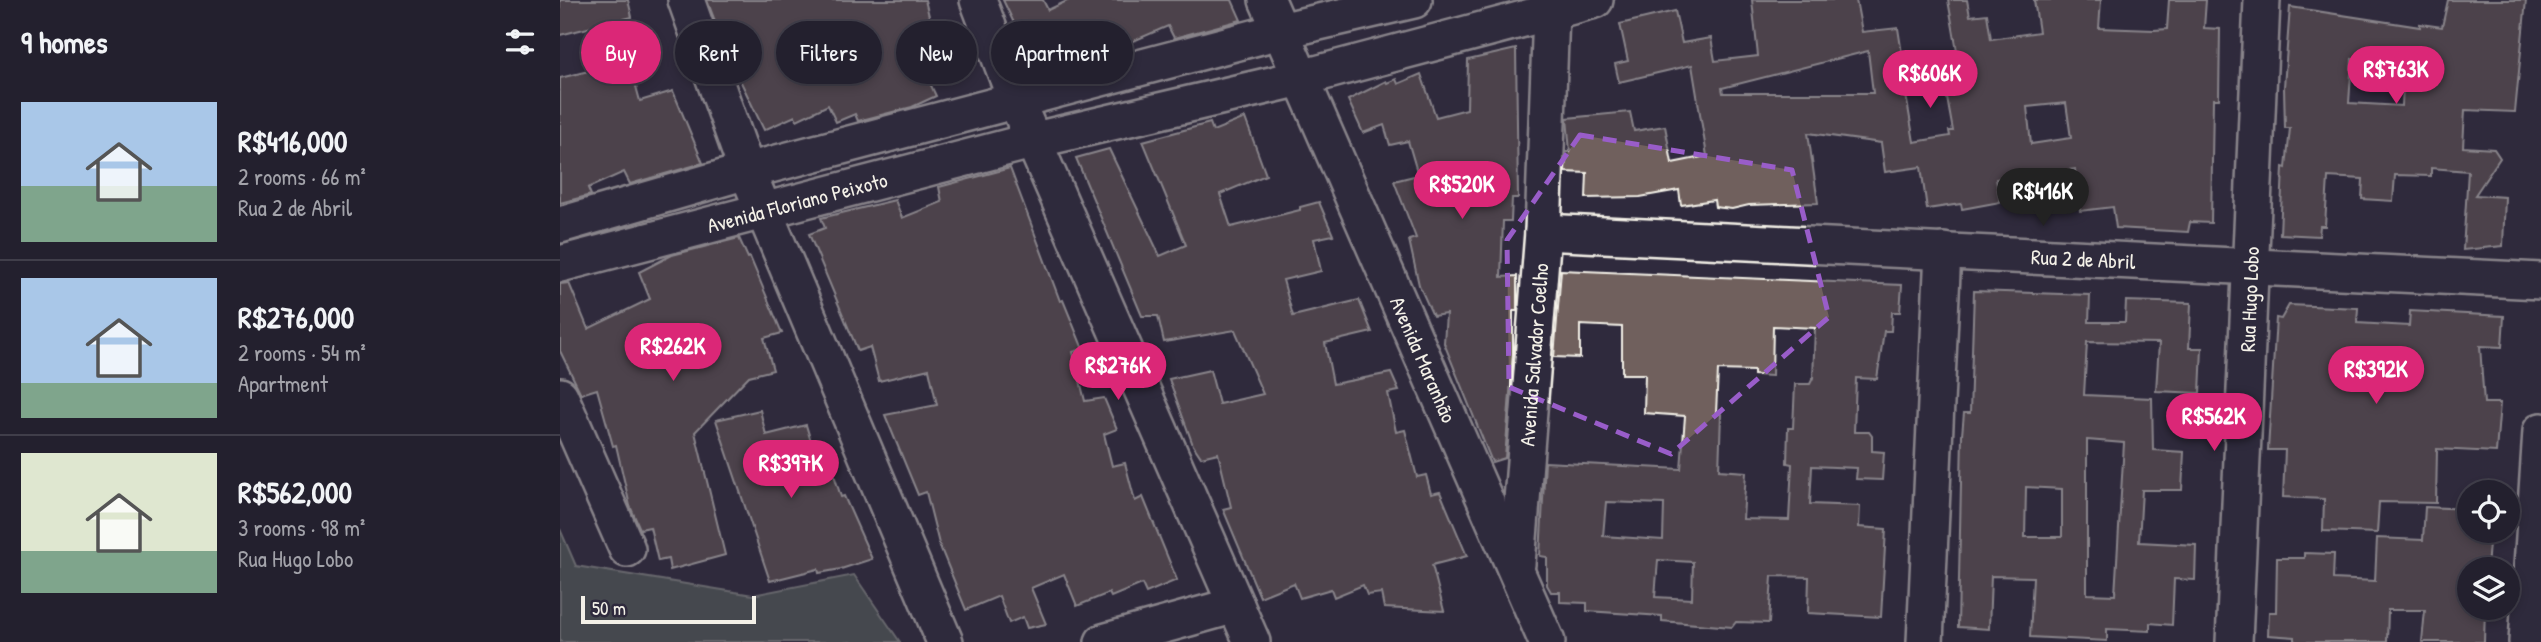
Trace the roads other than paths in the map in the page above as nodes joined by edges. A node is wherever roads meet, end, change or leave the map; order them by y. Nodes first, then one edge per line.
1 (686, 0) edge
2 (978, 0) edge
3 (1414, 0) edge
4 (1595, 0) edge
5 (2262, 0) edge
6 (1551, 12) junction
7 (1273, 15) edge
8 (1301, 78) junction
9 (1017, 103) junction
10 (1035, 140) junction
11 (747, 171) junction
12 (765, 211) junction
13 (560, 225) edge
14 (1543, 232) junction
15 (1942, 251) junction
16 (560, 264) edge
17 (2250, 267) junction
18 (2541, 281) edge
19 (560, 396) edge
20 (2541, 431) edge
21 (627, 549) dead end
22 (1516, 570) junction
23 (1236, 605) junction
24 (945, 642) edge
25 (1103, 642) edge
26 (1252, 642) edge
27 (1266, 642) edge
28 (1546, 642) edge
29 (1925, 642) edge
30 (2234, 642) edge
31 (2527, 642) edge

1 - 11 street
2 - 9 street
3 - 7 street, Avenida Floriano Peixoto
4 - 6 street, Avenida Floriano Peixoto
5 - 17 street, Rua Hugo Lobo
6 - 8 street, Avenida Floriano Peixoto
6 - 14 street, Avenida Salvador Coelho
7 - 8 street
7 - 9 street, Avenida Floriano Peixoto
8 - 10 street, Avenida Floriano Peixoto
8 - 22 street, Avenida Maranhão
9 - 10 street
9 - 11 street, Avenida Floriano Peixoto
10 - 12 street, Avenida Floriano Peixoto
10 - 23 street
11 - 12 street
11 - 13 street, Avenida Floriano Peixoto
12 - 16 street, Avenida Floriano Peixoto
12 - 24 street
14 - 15 street, Rua 2 de Abril
14 - 22 street, Avenida Salvador Coelho
15 - 17 street, Rua 2 de Abril
15 - 29 street
17 - 18 street, Rua 2 de Abril
17 - 30 street, Rua Hugo Lobo
19 - 21 street
20 - 31 street
22 - 28 street, Avenida Maranhão
23 - 25 street
23 - 26 street
26 - 27 street

